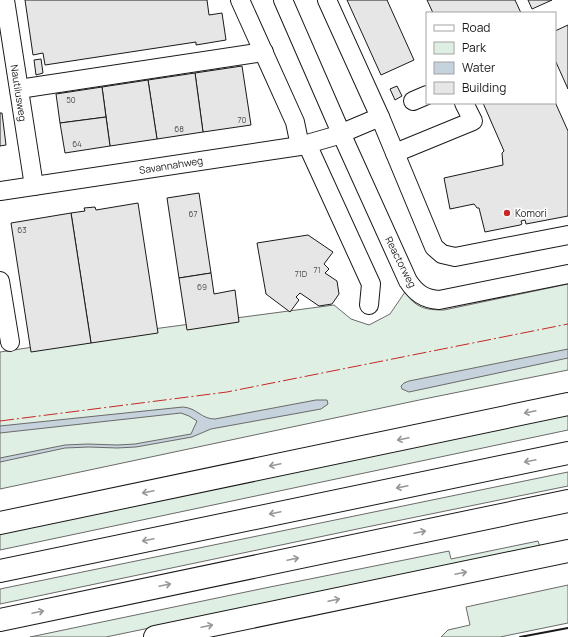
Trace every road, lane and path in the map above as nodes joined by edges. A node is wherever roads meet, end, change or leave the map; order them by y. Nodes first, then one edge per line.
1 (240, 0) edge
2 (283, 0) edge
3 (327, 0) edge
4 (4, 4) edge
5 (264, 52) junction
6 (19, 89) junction
7 (464, 104) edge
8 (380, 117) junction
9 (341, 133) junction
10 (304, 145) junction
11 (395, 153) junction
12 (34, 186) junction
13 (0, 191) edge
14 (568, 235) edge
15 (568, 274) edge
16 (0, 281) edge
17 (369, 305) dead end
18 (10, 342) dead end
19 (568, 404) edge
20 (568, 453) edge
21 (568, 501) edge
22 (0, 523) edge
23 (568, 551) edge
24 (0, 571) edge
25 (0, 620) edge
26 (155, 637) edge

1 - 5 street
2 - 9 street, Reactorweg
3 - 8 street
4 - 6 street, Nautilusweg
5 - 6 street
5 - 10 street
6 - 12 street, Nautilusweg
7 - 11 street
8 - 9 street
8 - 11 street
9 - 10 street, Savannahweg
9 - 15 street, Reactorweg
10 - 12 street, Savannahweg
10 - 17 street
11 - 14 street
12 - 13 street, Savannahweg
16 - 18 street
19 -> 22 highway
20 -> 24 highway
25 -> 21 highway
26 -> 23 highway

